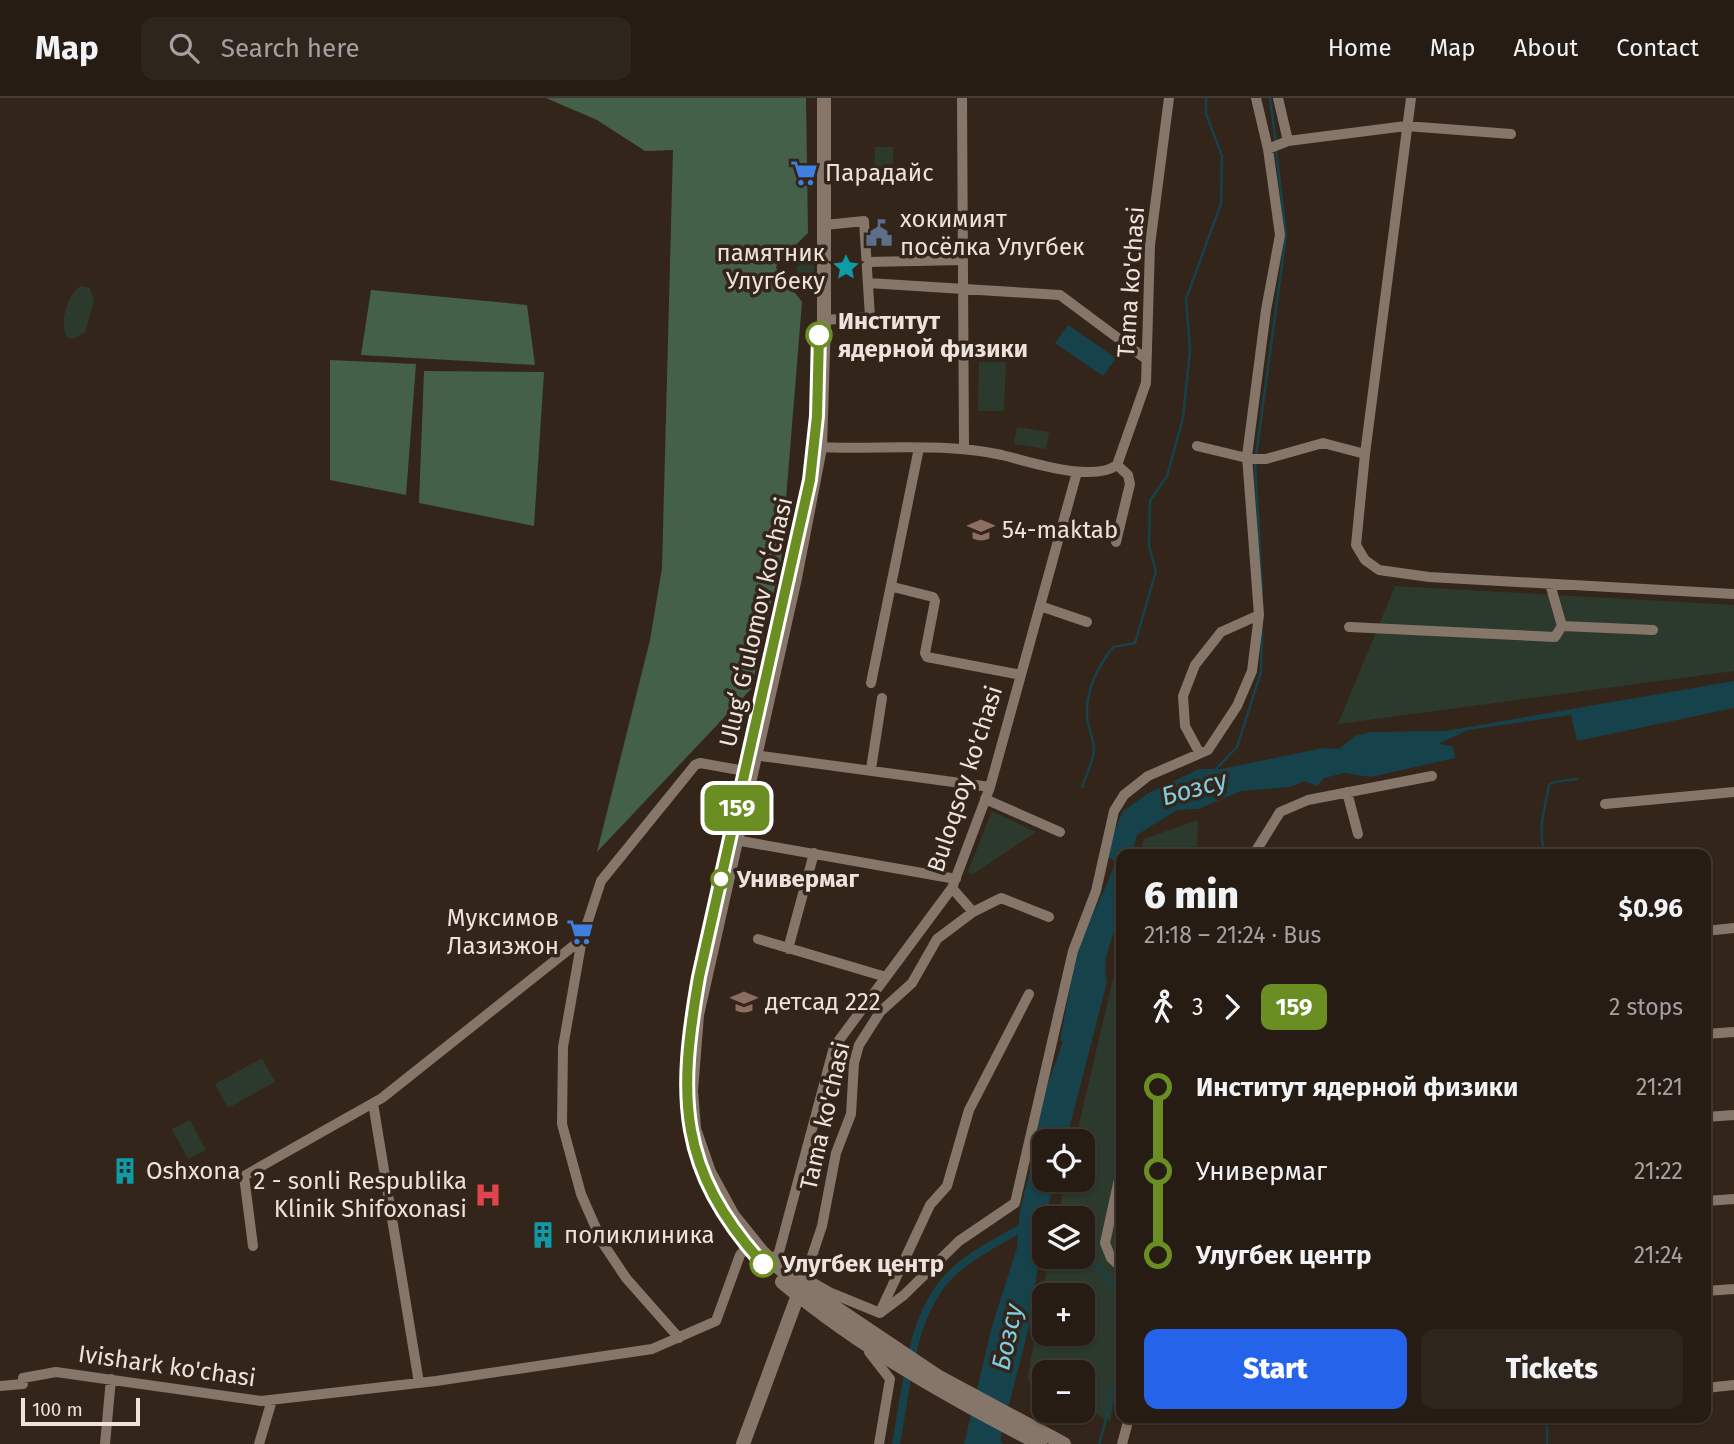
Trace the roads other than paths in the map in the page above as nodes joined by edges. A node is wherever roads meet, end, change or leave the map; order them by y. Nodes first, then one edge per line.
1 (822, 98) edge
2 (962, 98) edge
3 (1169, 98) edge
4 (1256, 98) edge
5 (1278, 98) edge
6 (1411, 98) edge
7 (1406, 126) junction
8 (1511, 134) dead end
9 (1285, 142) junction
10 (1267, 148) junction
11 (825, 225) junction
12 (963, 260) junction
13 (868, 262) junction
14 (868, 283) junction
15 (963, 288) junction
16 (824, 320) junction
17 (1146, 359) junction
18 (1197, 446) dead end
19 (964, 447) junction
20 (817, 448) junction
21 (919, 448) junction
22 (1364, 454) junction
23 (1249, 457) junction
24 (1117, 465) junction
25 (1077, 472) junction
26 (1116, 542) dead end
27 (1550, 584) junction
28 (893, 587) junction
29 (1734, 594) edge
30 (1040, 606) junction
31 (1259, 615) junction
32 (1087, 621) dead end
33 (1562, 626) junction
34 (1349, 627) dead end
35 (1653, 630) dead end
36 (1021, 676) junction
37 (871, 683) dead end
38 (882, 698) dead end
39 (1199, 752) junction
40 (754, 755) junction
41 (871, 769) junction
42 (746, 771) junction
43 (1432, 776) dead end
44 (990, 787) junction
45 (1347, 792) junction
46 (1734, 792) edge
47 (985, 799) junction
48 (1605, 804) dead end
49 (1060, 832) dead end
50 (1358, 834) dead end
51 (735, 840) junction
52 (1257, 849) edge
53 (814, 853) junction
54 (954, 884) junction
55 (973, 912) junction
56 (1049, 917) dead end
57 (1734, 929) edge
58 (1711, 931) edge
59 (582, 939) junction
60 (758, 939) dead end
61 (788, 949) junction
62 (886, 977) junction
63 (1029, 994) dead end
64 (1734, 1032) edge
65 (1711, 1034) edge
66 (373, 1103) junction
67 (1734, 1115) edge
68 (1711, 1117) edge
69 (1116, 1193) edge
70 (1734, 1199) edge
71 (1711, 1201) edge
72 (750, 1243) junction
73 (253, 1246) dead end
74 (1116, 1263) edge
75 (770, 1266) junction
76 (801, 1286) junction
77 (1734, 1289) edge
78 (1711, 1291) edge
79 (821, 1313) junction
80 (880, 1313) junction
81 (785, 1326) junction
82 (679, 1338) junction
83 (857, 1338) junction
84 (893, 1355) junction
85 (111, 1379) junction
86 (419, 1382) junction
87 (1734, 1385) edge
88 (0, 1387) edge
89 (1711, 1387) edge
90 (272, 1400) junction
91 (1128, 1423) edge
92 (1021, 1428) junction
93 (104, 1444) edge
94 (259, 1444) edge
95 (743, 1444) edge
96 (879, 1444) edge
97 (1040, 1444) edge
98 (1064, 1444) edge
99 (1122, 1444) edge

1 - 11 main road, Ulugʻ Gʻulomov koʻchasi
1 - 20 main road, Ulugʻ Gʻulomov koʻchasi
2 - 12 street
3 - 17 street, Tama ko'chasi
4 - 10 street
5 - 9 street
6 - 7 street
7 - 8 street
7 - 9 street
7 - 22 street
9 - 10 street
10 - 23 street
11 - 13 street
11 - 16 main road, Ulugʻ Gʻulomov koʻchasi
12 - 13 street
12 - 15 street
13 - 14 street
14 - 15 street
14 - 16 street
15 - 17 street
15 - 19 street
16 - 20 main road, Ulugʻ Gʻulomov koʻchasi
17 - 24 street, Tama ko'chasi
18 - 23 street
19 - 21 street
19 - 25 street
20 - 21 street
20 - 40 main road, Ulugʻ Gʻulomov koʻchasi
20 - 42 main road, Ulugʻ Gʻulomov koʻchasi
21 - 28 street
22 - 23 street
22 - 27 street
23 - 31 street
24 - 25 street
24 - 26 street
25 - 30 street, Buloqsoy ko'chasi
27 - 29 street
27 - 33 street
28 - 36 street
28 - 37 street
30 - 32 street
30 - 36 street, Buloqsoy ko'chasi
31 - 39 street
31 - 39 street
33 - 34 street
33 - 35 street
36 - 44 street, Buloqsoy ko'chasi
38 - 41 street
39 - 80 street
40 - 41 street
40 - 51 main road, Ulugʻ Gʻulomov koʻchasi
41 - 44 street
42 - 59 street
42 - 72 main road, Ulugʻ Gʻulomov koʻchasi
43 - 45 street
44 - 47 street, Buloqsoy ko'chasi
45 - 50 street
45 - 52 street
46 - 48 street
47 - 49 street
47 - 54 street, Buloqsoy ko'chasi
51 - 53 street
51 - 72 main road, Ulugʻ Gʻulomov koʻchasi
53 - 54 street
53 - 61 street
54 - 55 street
54 - 62 street, Buloqsoy ko'chasi
55 - 56 street, Tama ko'chasi
55 - 76 street, Tama ko'chasi
57 - 58 street
59 - 66 street
59 - 82 street
60 - 61 street
61 - 62 street
62 - 75 street, Buloqsoy ko'chasi
63 - 80 street
64 - 65 street
66 - 73 street
66 - 86 street
67 - 68 street
69 - 74 street
70 - 71 street
72 - 75 main road, Ulugʻ Gʻulomov koʻchasi
72 - 82 street, Ivishark ko'chasi
75 - 76 main road, Ulugʻ Gʻulomov koʻchasi
76 - 79 main road, Ulugʻ Gʻulomov koʻchasi
76 - 80 street
76 - 81 main road
76 - 84 main road, Ulugʻ Gʻulomov koʻchasi
77 - 78 street
79 - 81 main road
79 - 83 main road, Ulugʻ Gʻulomov koʻchasi
81 - 95 main road
82 - 86 street, Ivishark ko'chasi
83 - 84 main road, Ulugʻ Gʻulomov koʻchasi
83 - 96 street
84 - 92 main road
85 - 88 street, Ivishark ko'chasi
85 - 90 street, Ivishark ko'chasi
85 - 93 street
86 - 90 street, Ivishark ko'chasi
87 - 89 street
90 - 94 street
91 - 99 street
92 - 97 main road
92 - 98 main road

